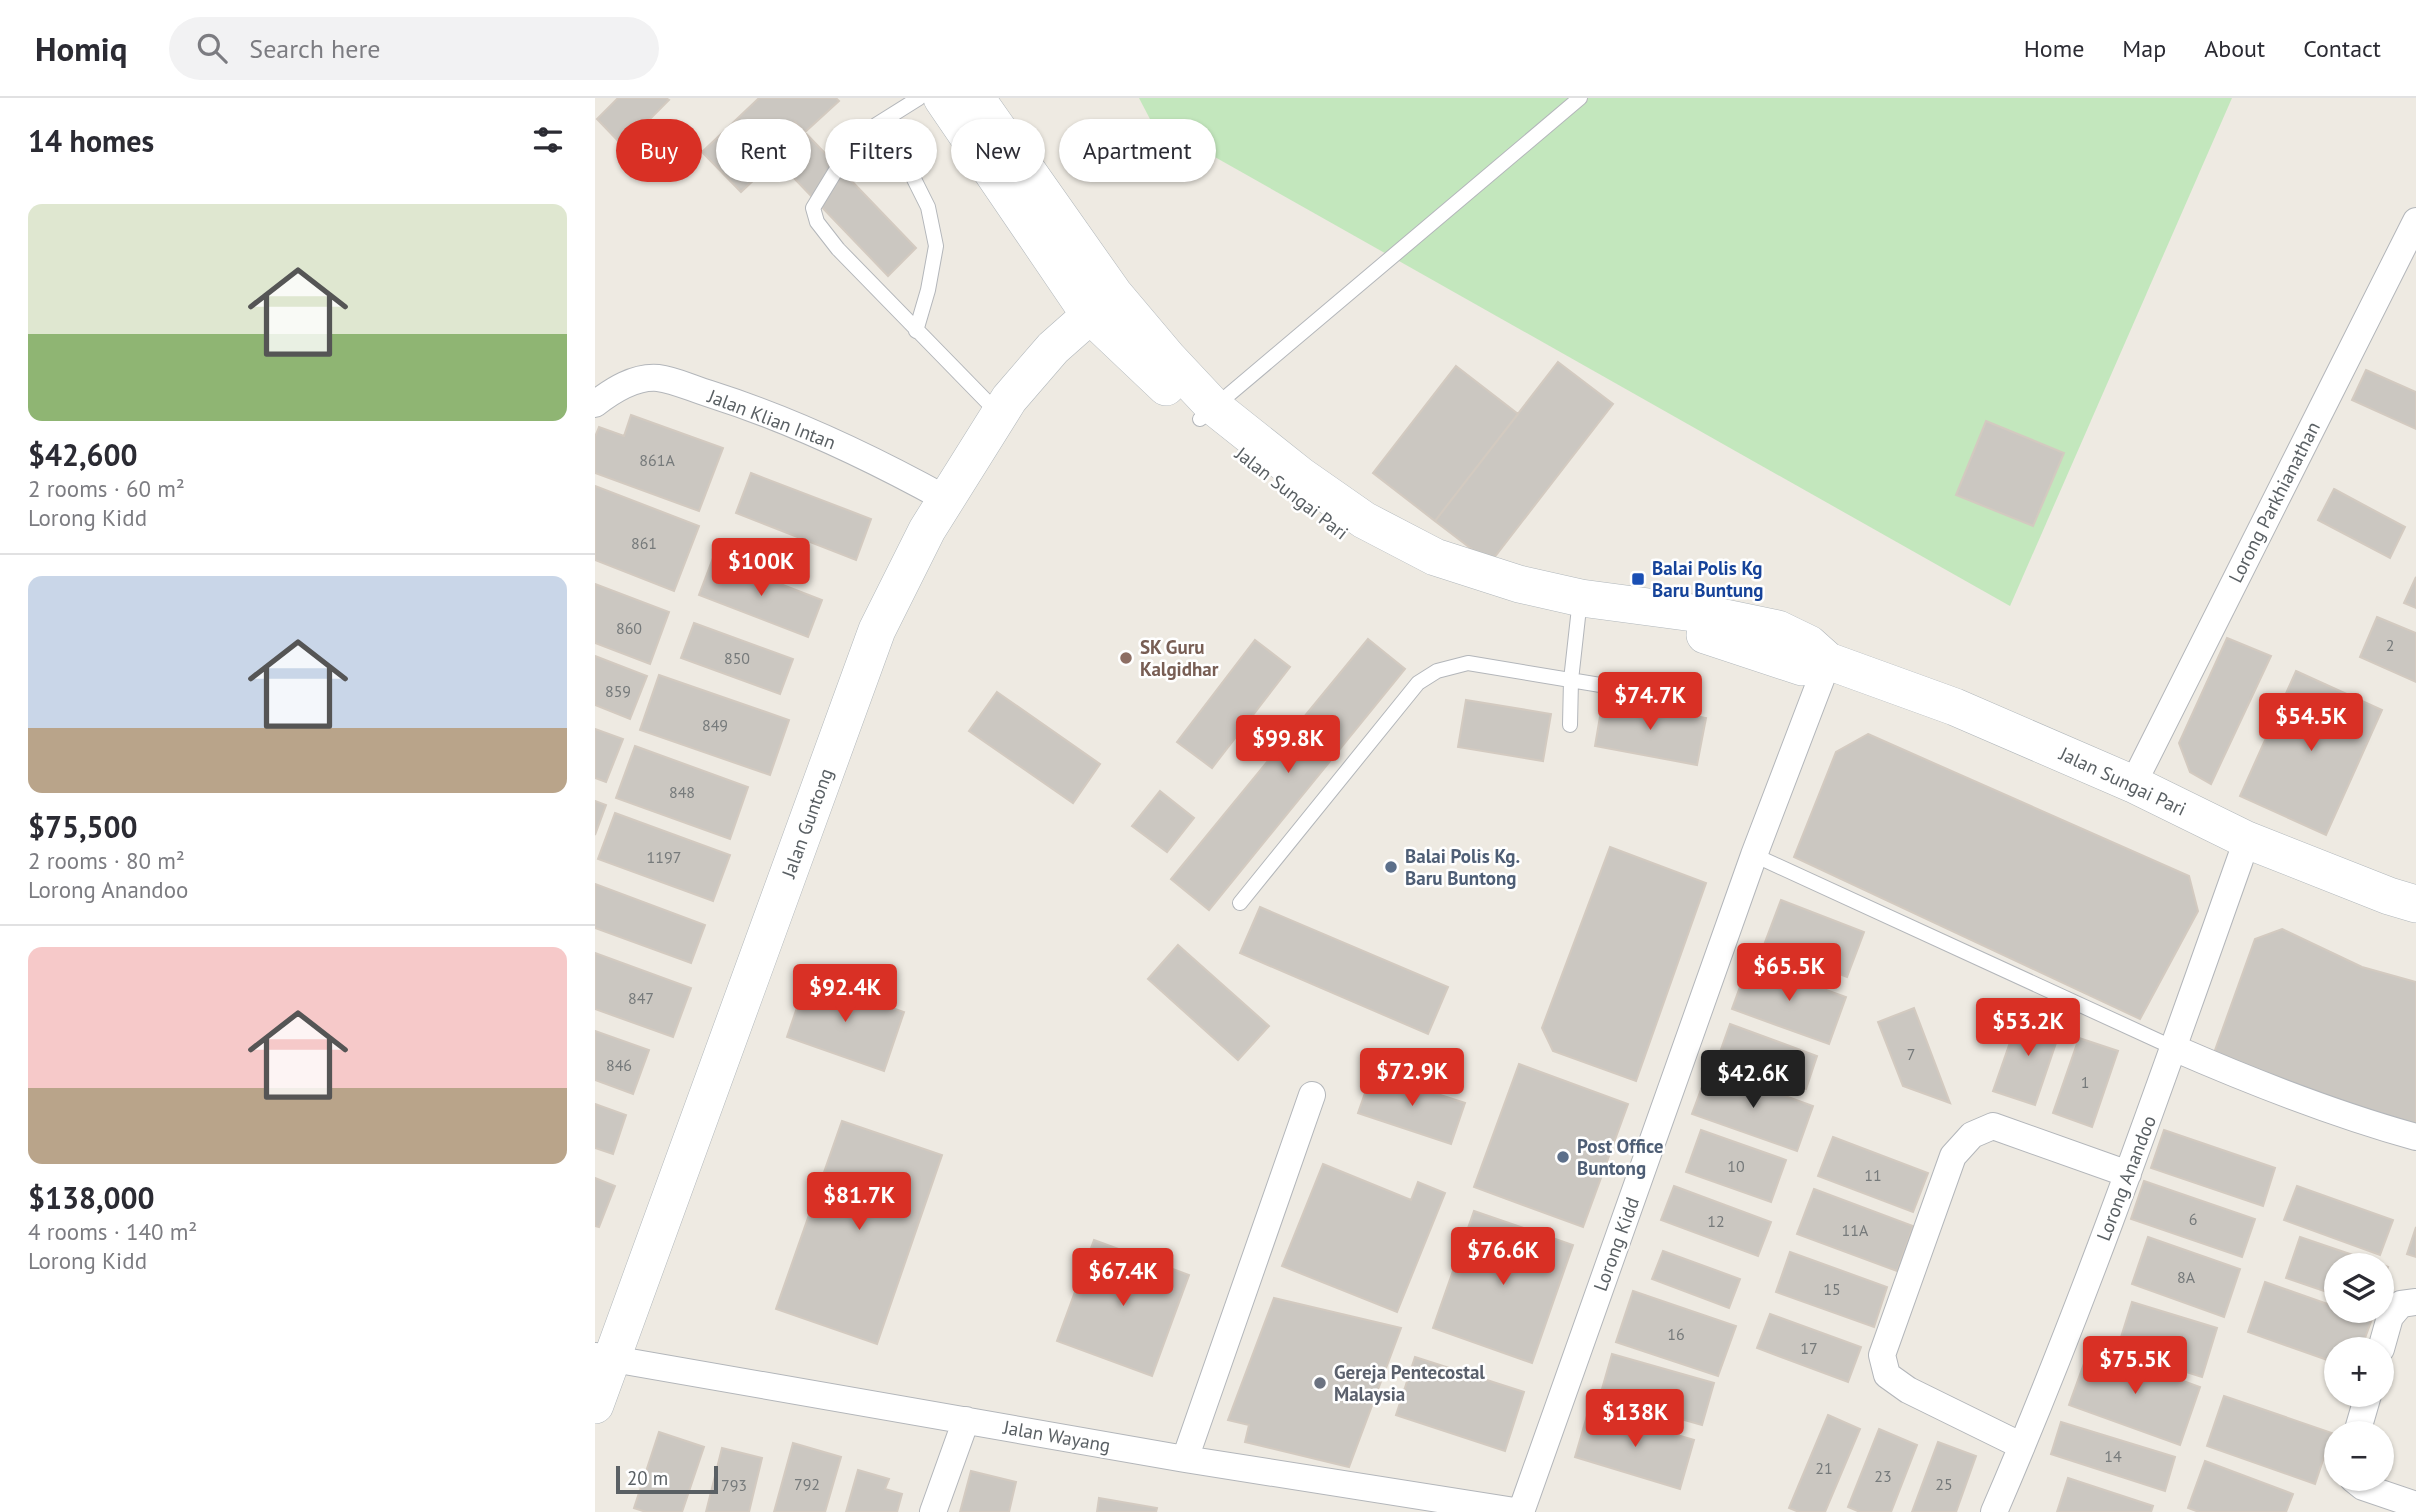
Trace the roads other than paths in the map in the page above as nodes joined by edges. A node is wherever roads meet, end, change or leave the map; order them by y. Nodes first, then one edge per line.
1 (919, 98) edge
2 (942, 98) edge
3 (977, 98) edge
4 (1580, 98) edge
5 (886, 119) edge
6 (829, 182) edge
7 (916, 182) edge
8 (2416, 221) edge
9 (1102, 304) junction
10 (916, 331) junction
11 (595, 404) edge
12 (1206, 412) junction
13 (999, 414) junction
14 (946, 499) junction
15 (1579, 607) junction
16 (1828, 662) junction
17 (1571, 680) junction
18 (1691, 700) dead end
19 (1570, 725) dead end
20 (2133, 784) junction
21 (2247, 840) junction
22 (1754, 855) junction
23 (1240, 903) dead end
24 (2416, 904) edge
25 (2174, 1048) junction
26 (1312, 1095) dead end
27 (2416, 1137) edge
28 (2128, 1174) junction
29 (2416, 1302) edge
30 (2384, 1337) edge
31 (604, 1357) edge
32 (595, 1405) edge
33 (966, 1420) junction
34 (2022, 1446) junction
35 (1185, 1460) junction
36 (2375, 1491) edge
37 (2416, 1505) edge
38 (933, 1512) edge
39 (1521, 1512) edge
40 (1994, 1512) edge

1 - 5 lane
2 - 9 main road, Jalan Sungai Pari
3 - 9 main road, Jalan Sungai Pari
4 - 12 lane
6 - 10 lane
7 - 10 lane
8 - 20 street, Lorong Parkhianathan
9 - 12 main road, Jalan Sungai Pari
9 - 13 main road, Jalan Guntong
10 - 13 lane
11 - 14 street, Jalan Klian Intan
12 - 15 main road, Jalan Sungai Pari
13 - 14 main road, Jalan Guntong
14 - 31 main road, Jalan Guntong
15 - 16 main road, Jalan Sungai Pari
15 - 17 lane
16 - 20 main road, Jalan Sungai Pari
16 - 22 street, Lorong Kidd
17 - 18 lane
17 - 19 lane
17 - 23 lane
20 - 21 main road, Jalan Sungai Pari
21 - 24 main road, Jalan Sungai Pari
21 - 25 street, Lorong Anandoo
22 - 25 lane
22 - 39 street, Lorong Kidd
25 - 27 street
25 - 28 street, Lorong Anandoo
26 - 35 street
28 - 34 street, Lorong Anandoo
28 - 34 street
29 - 30 street
31 - 32 main road, Jalan Guntong
31 - 33 street, Jalan Wayang
33 - 35 street, Jalan Wayang
33 - 38 street
34 - 40 street, Lorong Anandoo
35 - 39 street, Jalan Wayang
36 - 37 street

